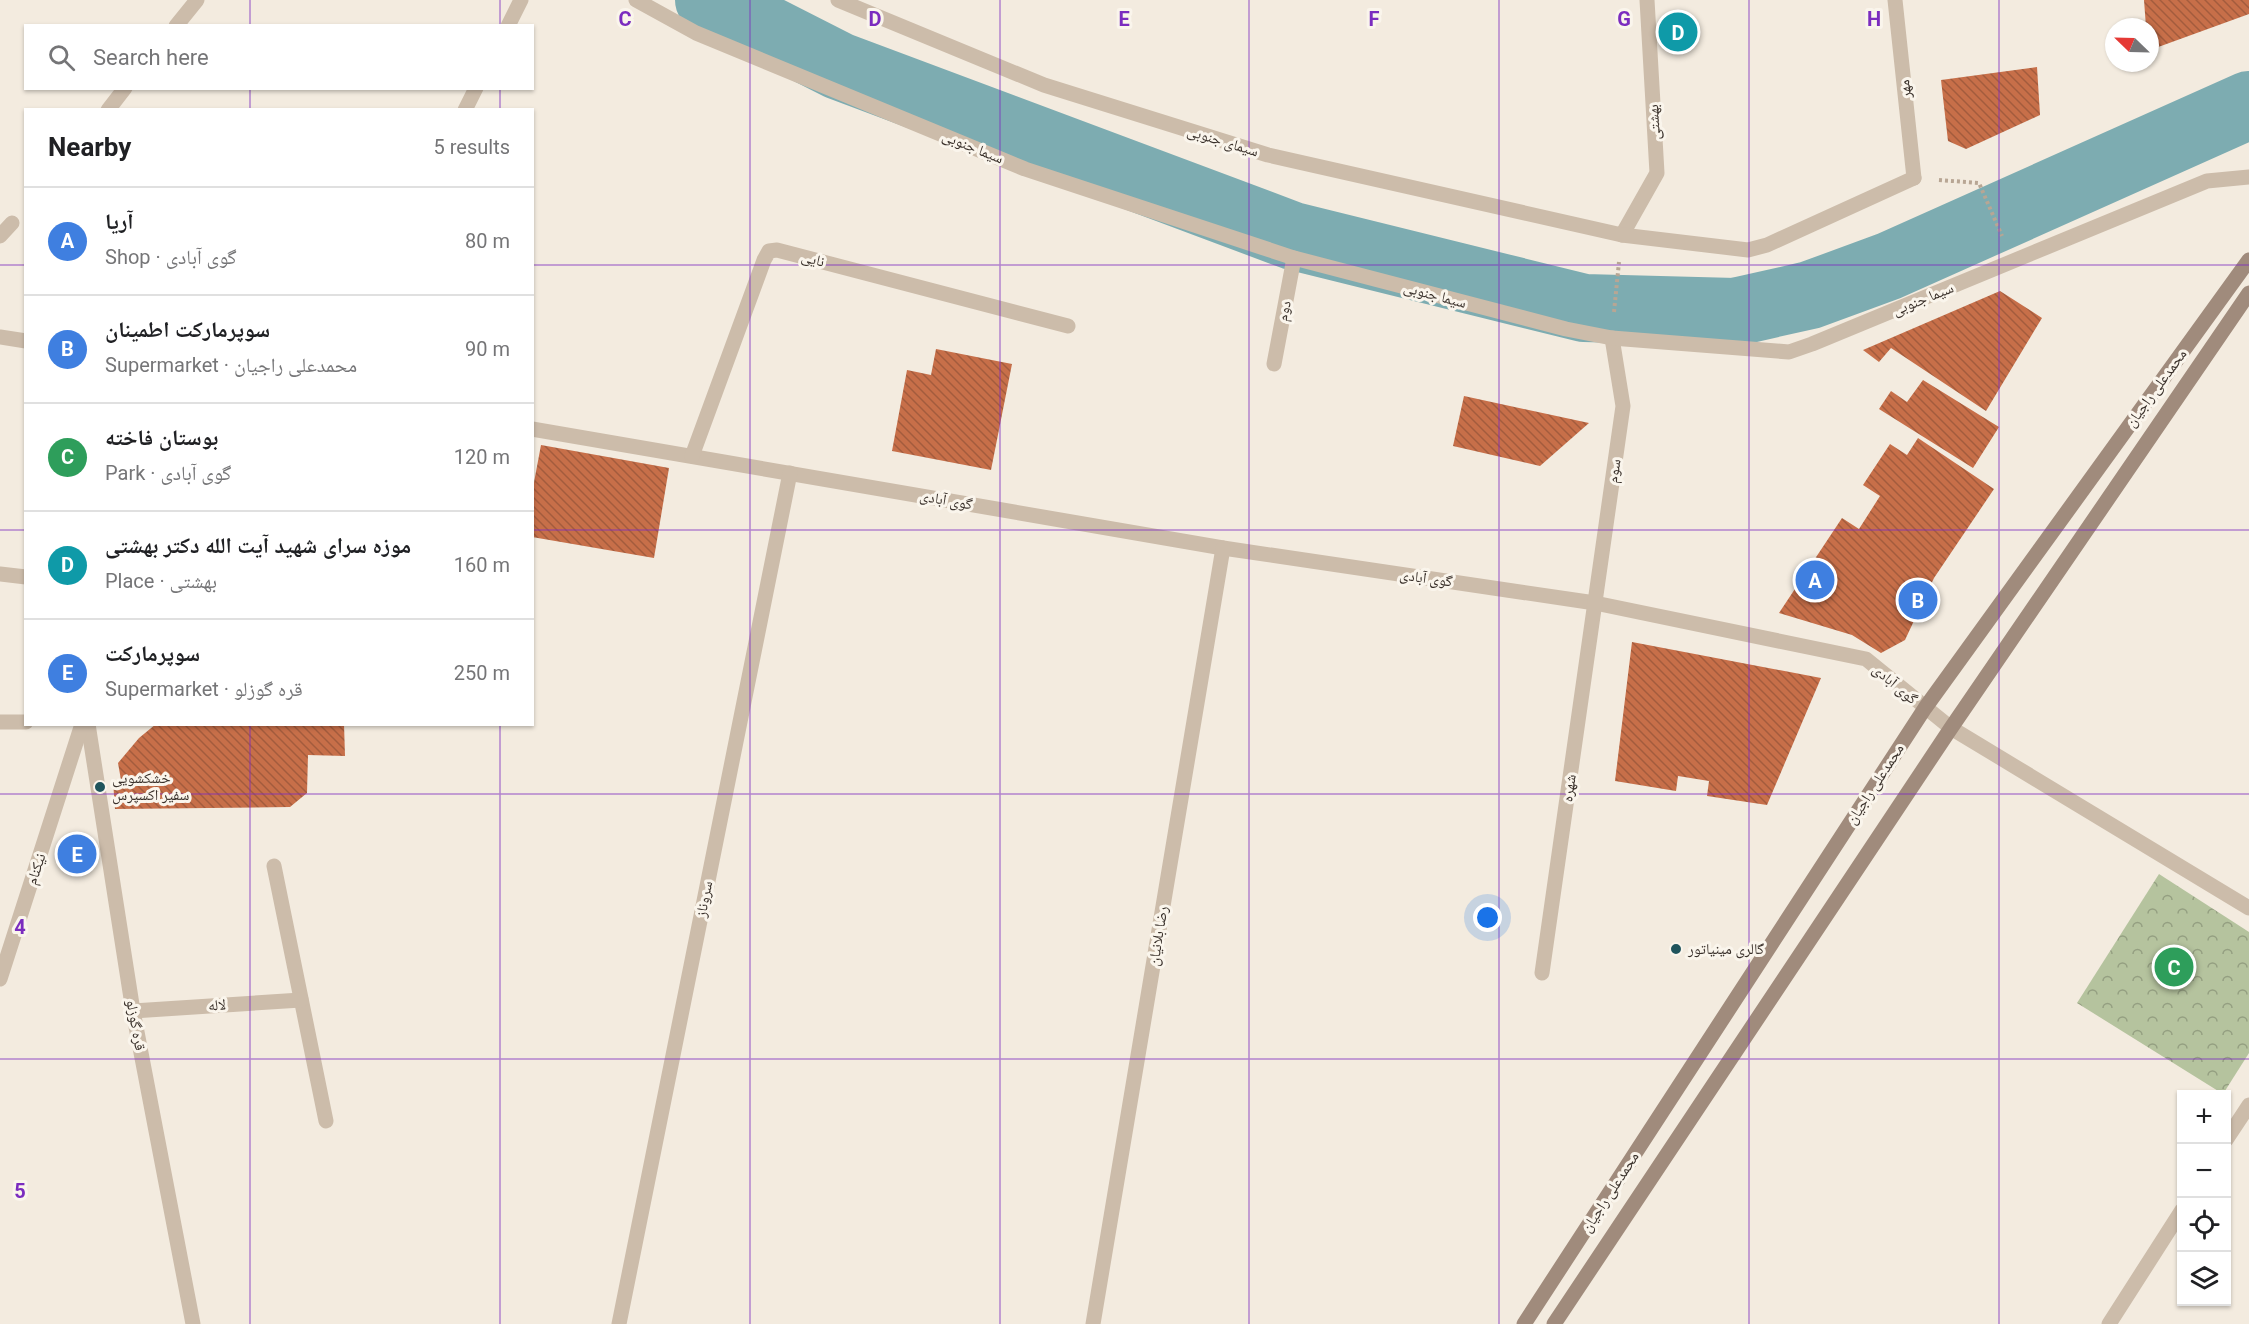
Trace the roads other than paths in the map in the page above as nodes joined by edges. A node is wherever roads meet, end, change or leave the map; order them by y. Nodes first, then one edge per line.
1 (197, 0) edge
2 (521, 0) edge
3 (636, 0) edge
4 (838, 0) edge
5 (1647, 0) edge
6 (1895, 0) edge
7 (178, 24) edge
8 (509, 24) edge
9 (123, 90) edge
10 (475, 90) edge
11 (110, 108) edge
12 (466, 108) edge
13 (2249, 177) edge
14 (12, 223) dead end
15 (1622, 235) junction
16 (0, 236) edge
17 (1294, 258) junction
18 (2249, 260) edge
19 (2249, 293) edge
20 (1068, 326) dead end
21 (0, 337) edge
22 (1612, 338) junction
23 (24, 341) edge
24 (1274, 364) dead end
25 (534, 429) edge
26 (692, 456) junction
27 (790, 473) junction
28 (1223, 548) junction
29 (0, 574) edge
30 (24, 577) edge
31 (1595, 603) junction
32 (1925, 708) junction
33 (0, 722) edge
34 (24, 722) edge
35 (81, 726) edge
36 (88, 726) edge
37 (1951, 728) junction
38 (274, 866) dead end
39 (2249, 908) edge
40 (1542, 973) dead end
41 (0, 980) edge
42 (301, 1000) junction
43 (133, 1011) junction
44 (2249, 1105) edge
45 (326, 1121) dead end
46 (2231, 1132) edge
47 (2177, 1216) edge
48 (193, 1324) edge
49 (619, 1324) edge
50 (1094, 1324) edge
51 (1524, 1324) edge
52 (1554, 1324) edge
53 (2109, 1324) edge

1 - 7 street
2 - 8 street
3 - 17 street, سیما جنوبی
4 - 15 street, سیمای جنوبی
5 - 15 street, بهشتی
6 - 15 street, مهر
9 - 11 street
10 - 12 street
13 - 22 street, سیما جنوبی
14 - 16 street
17 - 22 street, سیما جنوبی
17 - 24 street, دوم
18 - 32 main road, محمدعلی راجیان
19 - 37 main road, محمدعلی راجیان
20 - 26 street, نایی
21 - 23 street
22 - 31 street, سوم
25 - 26 street, گوی آبادی
26 - 27 street, گوی آبادی
27 - 28 street, گوی آبادی
27 - 49 street, سروناز
28 - 31 street, گوی آبادی
28 - 50 street, رضا بلانیان
29 - 30 street
31 - 32 street, گوی آبادی
31 - 40 street, شهره
32 - 37 street, گوی آبادی
32 - 51 main road, محمدعلی راجیان
33 - 34 street
35 - 41 street, نیکنام
36 - 43 street, قره گوزلو
37 - 39 street, گوی آبادی
37 - 52 main road, محمدعلی راجیان
38 - 42 street
42 - 43 street, لاله
42 - 45 street
43 - 48 street, قره گوزلو
44 - 46 street
47 - 53 street

